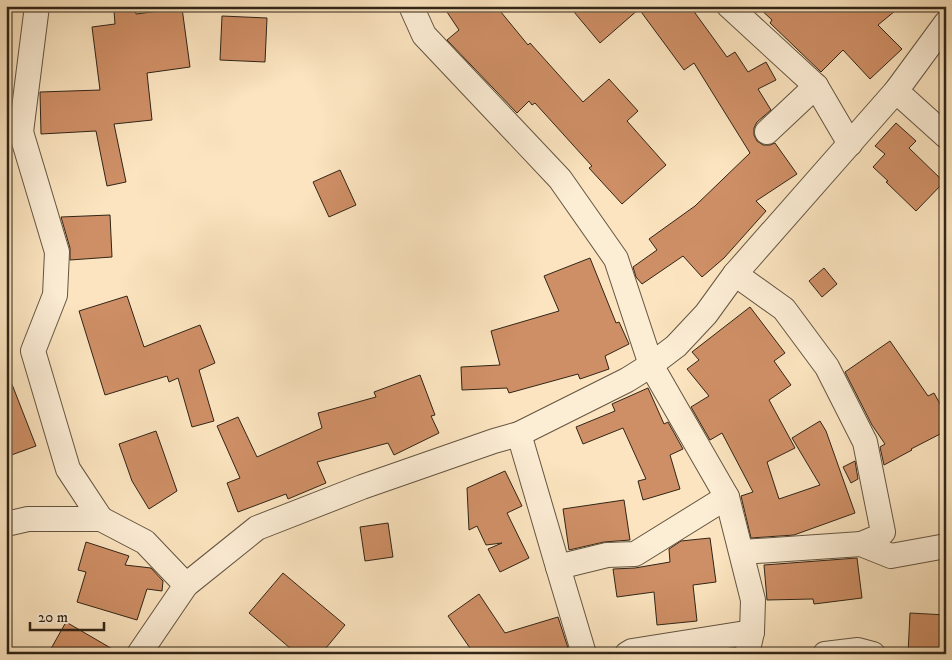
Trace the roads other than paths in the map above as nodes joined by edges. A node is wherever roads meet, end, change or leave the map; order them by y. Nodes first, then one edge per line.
1 (36, 6) edge
2 (411, 6) edge
3 (729, 6) edge
4 (946, 23) edge
5 (816, 86) junction
6 (896, 91) junction
7 (14, 129) edge
8 (767, 132) dead end
9 (946, 136) edge
10 (850, 144) junction
11 (736, 274) junction
12 (651, 365) junction
13 (519, 434) junction
14 (727, 497) junction
15 (101, 519) junction
16 (6, 524) edge
17 (861, 544) junction
18 (946, 546) edge
19 (742, 552) junction
20 (558, 568) junction
21 (186, 584) junction
22 (750, 643) edge
23 (139, 654) edge
24 (584, 654) edge
25 (627, 654) edge
26 (825, 654) edge
27 (873, 654) edge

1 - 7 street
2 - 12 street
3 - 5 street
4 - 6 street
5 - 8 street
5 - 10 street
6 - 9 street
6 - 10 street
7 - 15 street
10 - 11 street
11 - 12 street
11 - 17 street
12 - 13 street
12 - 14 street
13 - 20 street
13 - 21 street
14 - 19 street
14 - 20 street
15 - 16 street
15 - 21 street
17 - 18 street
17 - 19 street
19 - 22 street
20 - 24 street
21 - 23 street
22 - 25 street
26 - 27 street

